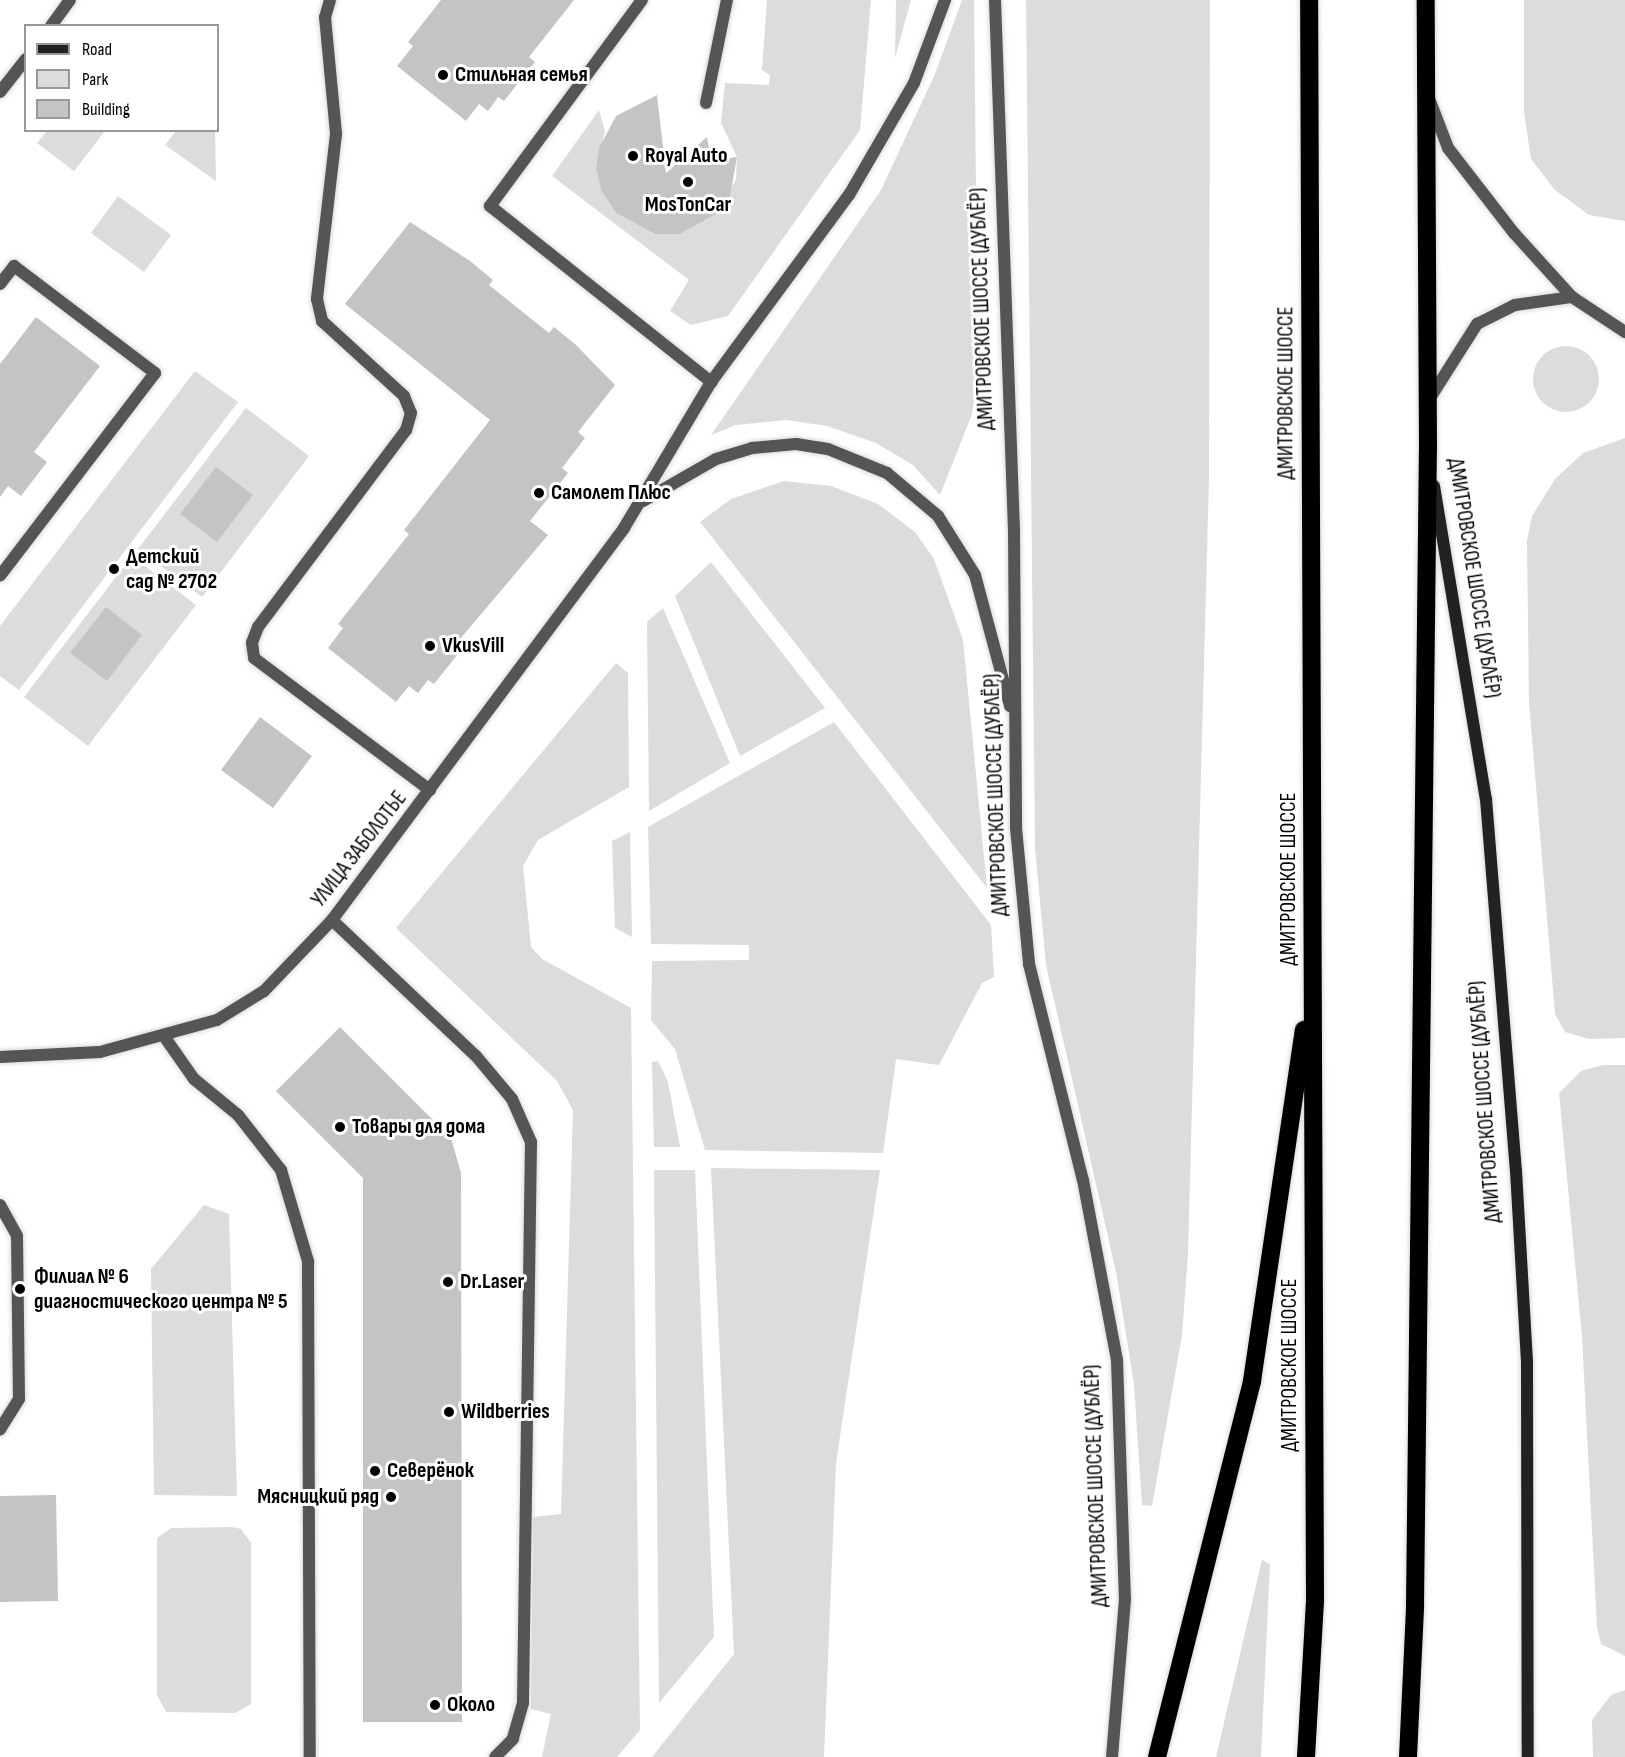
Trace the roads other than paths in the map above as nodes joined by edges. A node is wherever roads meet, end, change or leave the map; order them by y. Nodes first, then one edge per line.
1 (70, 0) edge
2 (330, 0) edge
3 (642, 0) edge
4 (727, 0) edge
5 (945, 0) edge
6 (995, 0) edge
7 (1309, 0) edge
8 (1426, 0) edge
9 (52, 24) edge
10 (24, 62) edge
11 (1426, 90) junction
12 (0, 93) edge
13 (706, 103) dead end
14 (0, 284) edge
15 (1572, 297) junction
16 (1625, 332) edge
17 (711, 382) junction
18 (1428, 404) junction
19 (1428, 449) junction
20 (642, 502) junction
21 (0, 576) edge
22 (1016, 733) junction
23 (430, 790) junction
24 (332, 920) junction
25 (1313, 948) junction
26 (166, 1039) junction
27 (0, 1057) edge
28 (0, 1205) edge
29 (0, 1429) edge
30 (310, 1757) edge
31 (495, 1757) edge
32 (1112, 1757) edge
33 (1157, 1757) edge
34 (1306, 1757) edge
35 (1408, 1757) edge
36 (1528, 1757) edge

1 - 9 street
2 - 23 street
3 - 17 street
4 - 13 street
5 - 17 street, УЛИЦА ЗАБОЛОТЬЕ
6 - 22 street, ДМИТРОВСКОЕ ШОССЕ (ДУБЛЁР)
7 - 25 highway, ДМИТРОВСКОЕ ШОССЕ
8 - 11 highway
10 - 12 street
11 - 15 street
11 - 18 highway
14 - 21 street
15 - 16 street
15 - 18 street
17 - 20 street, УЛИЦА ЗАБОЛОТЬЕ
18 - 19 highway
19 - 35 highway
19 - 36 main road, ДМИТРОВСКОЕ ШОССЕ (ДУБЛЁР)
20 - 22 street
20 - 23 street, УЛИЦА ЗАБОЛОТЬЕ
22 - 32 street, ДМИТРОВСКОЕ ШОССЕ (ДУБЛЁР)
23 - 24 street, УЛИЦА ЗАБОЛОТЬЕ
24 - 26 street, УЛИЦА ЗАБОЛОТЬЕ
24 - 31 street
25 - 33 highway
25 - 34 highway, ДМИТРОВСКОЕ ШОССЕ
26 - 27 street, УЛИЦА ЗАБОЛОТЬЕ
26 - 30 street
28 - 29 street

